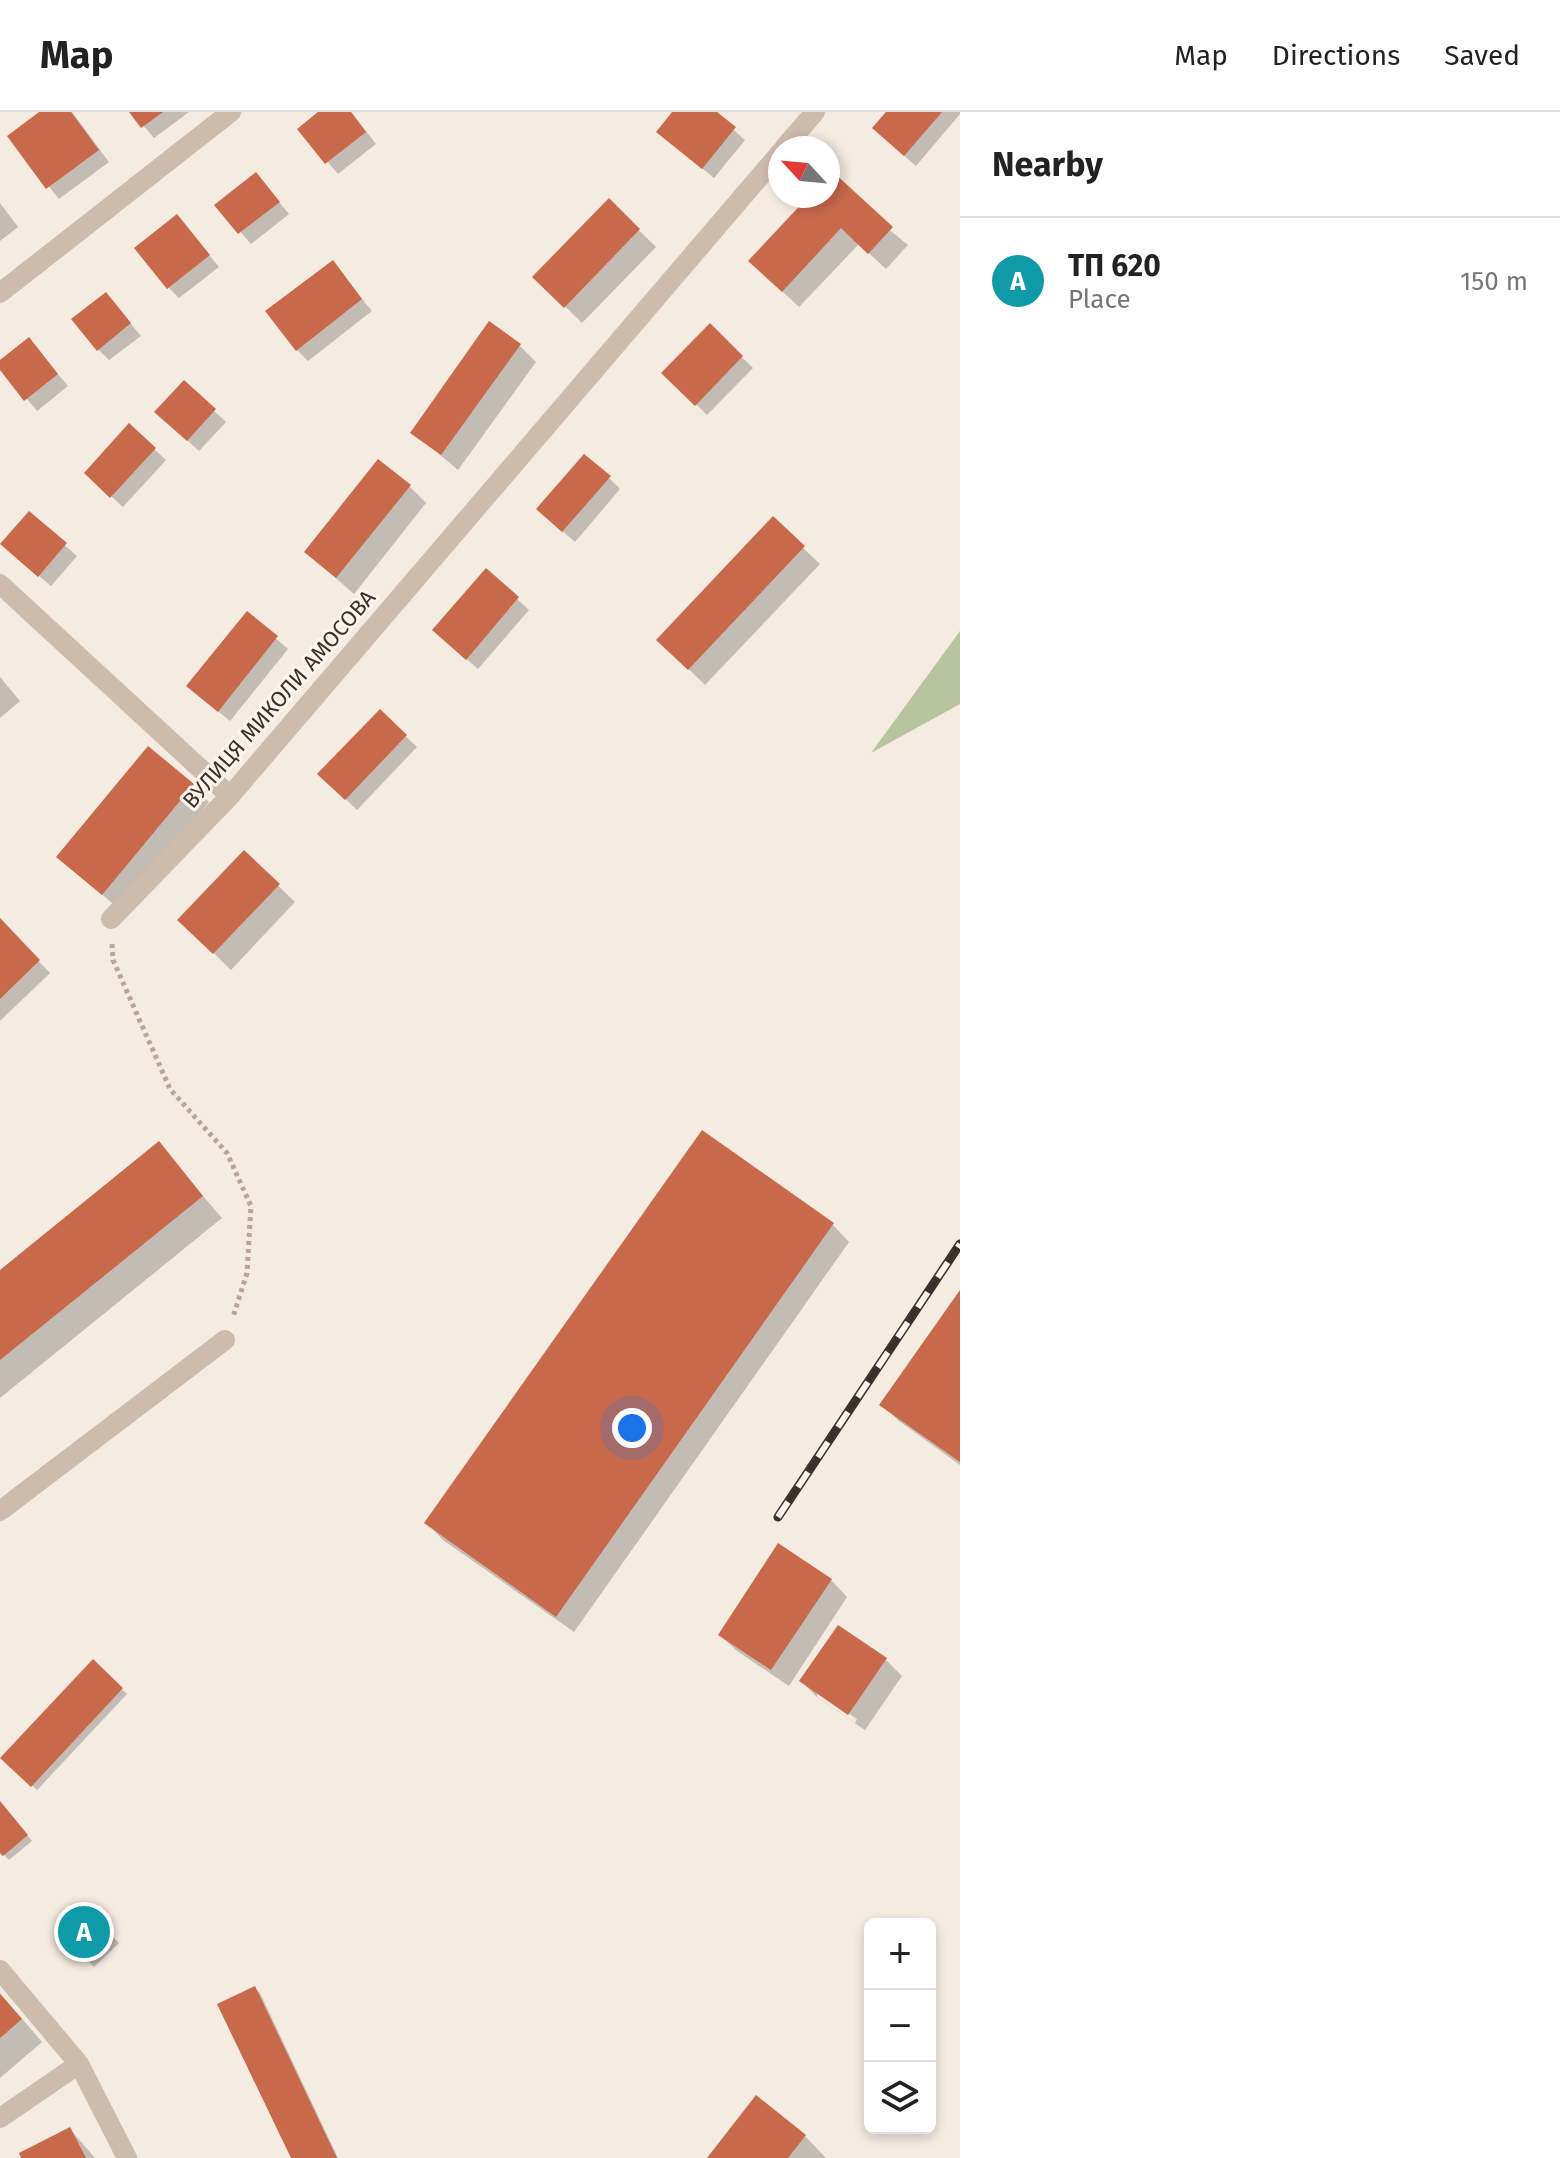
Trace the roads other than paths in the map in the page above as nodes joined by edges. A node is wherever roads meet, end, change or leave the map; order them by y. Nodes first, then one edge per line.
1 (231, 112) edge
2 (815, 112) edge
3 (794, 136) edge
4 (768, 167) edge
5 (0, 293) edge
6 (0, 584) edge
7 (230, 796) junction
8 (111, 919) road end
9 (225, 1340) road end
10 (0, 1511) edge
11 (0, 1970) edge
12 (79, 2064) junction
13 (0, 2118) edge
14 (127, 2158) edge

1 - 5 street
2 - 3 street
4 - 7 street, ВУЛИЦЯ МИКОЛИ АМОСОВА
6 - 7 street
7 - 8 street, ВУЛИЦЯ МИКОЛИ АМОСОВА
9 - 10 street
11 - 12 street
12 - 13 street
12 - 14 street

